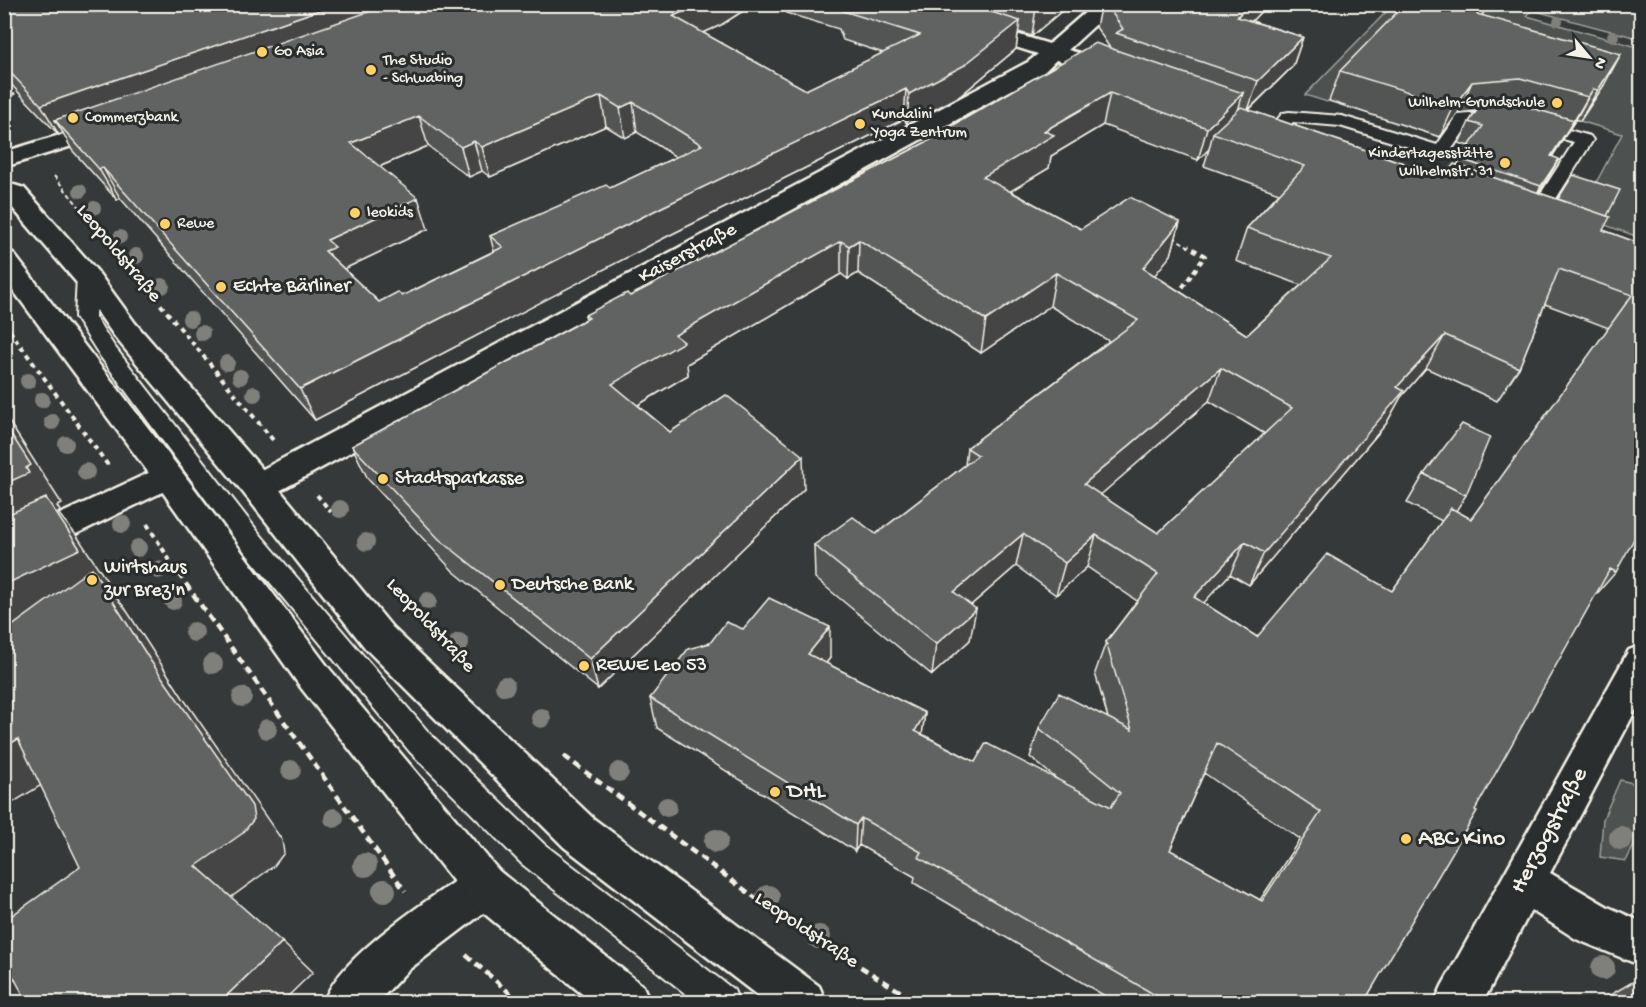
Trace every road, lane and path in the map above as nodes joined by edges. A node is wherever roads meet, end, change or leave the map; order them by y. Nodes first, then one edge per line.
1 (897, 4) edge
2 (1108, 4) edge
3 (1053, 52) junction
4 (1097, 68) edge
5 (23, 92) edge
6 (11, 95) edge
7 (125, 122) edge
8 (1265, 126) joint
9 (1309, 142) edge
10 (34, 152) junction
11 (4, 160) edge
12 (4, 189) edge
13 (1533, 220) edge
14 (1168, 234) edge
15 (4, 259) edge
16 (87, 277) junction
17 (1174, 298) edge
18 (4, 323) edge
19 (295, 467) junction
20 (168, 476) junction
21 (258, 487) junction
22 (129, 495) junction
23 (338, 521) dead end
24 (4, 556) edge
25 (1641, 661) edge
26 (563, 755) dead end
27 (1522, 881) junction
28 (484, 886) junction
29 (432, 925) junction
30 (1641, 944) edge
31 (347, 1002) edge
32 (520, 1002) edge
33 (627, 1002) edge
34 (722, 1002) edge
35 (803, 1002) edge
36 (917, 1002) edge
37 (1458, 1002) edge

1 - 3 street
2 - 3 street, Kaiserstraße
3 - 4 street
3 - 19 street, Kaiserstraße
5 - 6 path
7 - 10 street
8 - 9 street
8 - 13 lane
10 - 11 street
10 - 19 path, Leopoldstraße
12 - 16 street, Leopoldstraße
14 - 17 path
15 - 20 street
16 - 21 street, Leopoldstraße
16 - 34 lane
18 - 22 path
19 - 21 street, Kaiserstraße
19 - 23 path, Leopoldstraße
20 - 22 street
20 - 28 street
21 - 35 street, Leopoldstraße
22 - 24 street
22 - 29 path
25 - 27 street, Herzogstraße
26 - 36 path, Leopoldstraße
27 - 30 street
27 - 37 street, Herzogstraße
28 - 29 street
28 - 33 street
29 - 31 street
29 - 32 path

